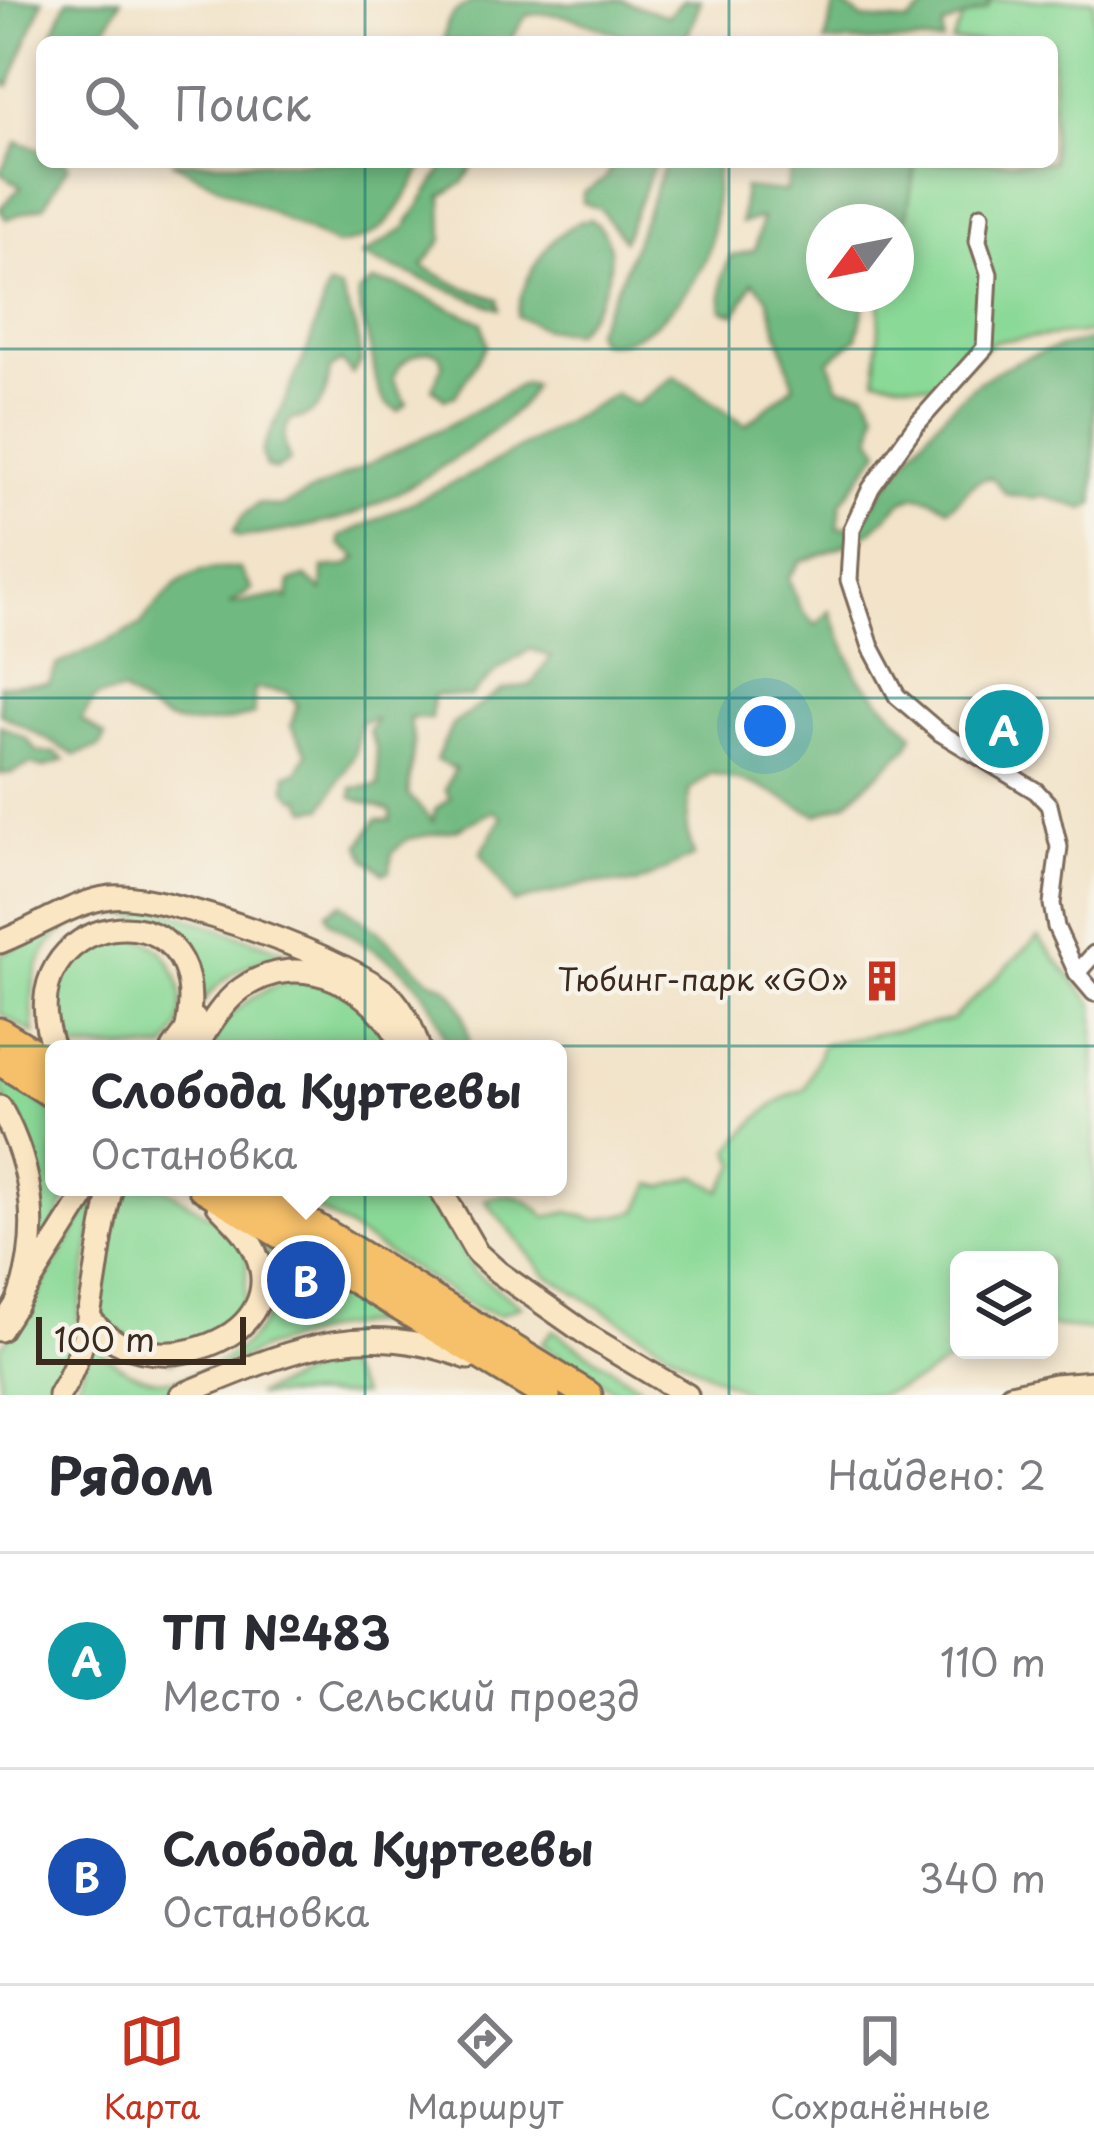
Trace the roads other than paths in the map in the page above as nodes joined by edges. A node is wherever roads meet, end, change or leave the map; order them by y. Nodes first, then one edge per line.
1 (981, 215) dead end
2 (0, 942) edge
3 (1094, 954) edge
4 (332, 961) junction
5 (1077, 974) junction
6 (1094, 993) edge
7 (187, 1027) junction
8 (0, 1032) edge
9 (50, 1040) edge
10 (179, 1040) edge
11 (201, 1040) edge
12 (402, 1040) edge
13 (410, 1040) edge
14 (45, 1060) edge
15 (0, 1061) edge
16 (45, 1089) edge
17 (0, 1107) edge
18 (84, 1196) edge
19 (110, 1196) edge
20 (210, 1196) edge
21 (217, 1196) edge
22 (265, 1196) edge
23 (444, 1196) edge
24 (16, 1306) junction
25 (88, 1314) junction
26 (0, 1330) edge
27 (517, 1377) junction
28 (1094, 1382) edge
29 (59, 1395) edge
30 (181, 1395) edge
31 (546, 1395) edge
32 (589, 1395) edge
33 (687, 1395) edge
34 (1011, 1395) edge

1 - 5 street
2 - 4 street
3 - 5 street
4 - 7 street
4 - 13 street
5 - 6 street
7 - 9 street
7 - 10 street
8 - 14 highway
11 - 12 street
15 - 16 highway
17 - 24 street
18 - 24 street
19 - 25 street
20 - 25 street
21 - 27 highway
22 - 32 highway
23 - 33 street
24 - 26 street
25 - 29 street
27 - 30 street
27 - 31 highway
28 - 34 street

